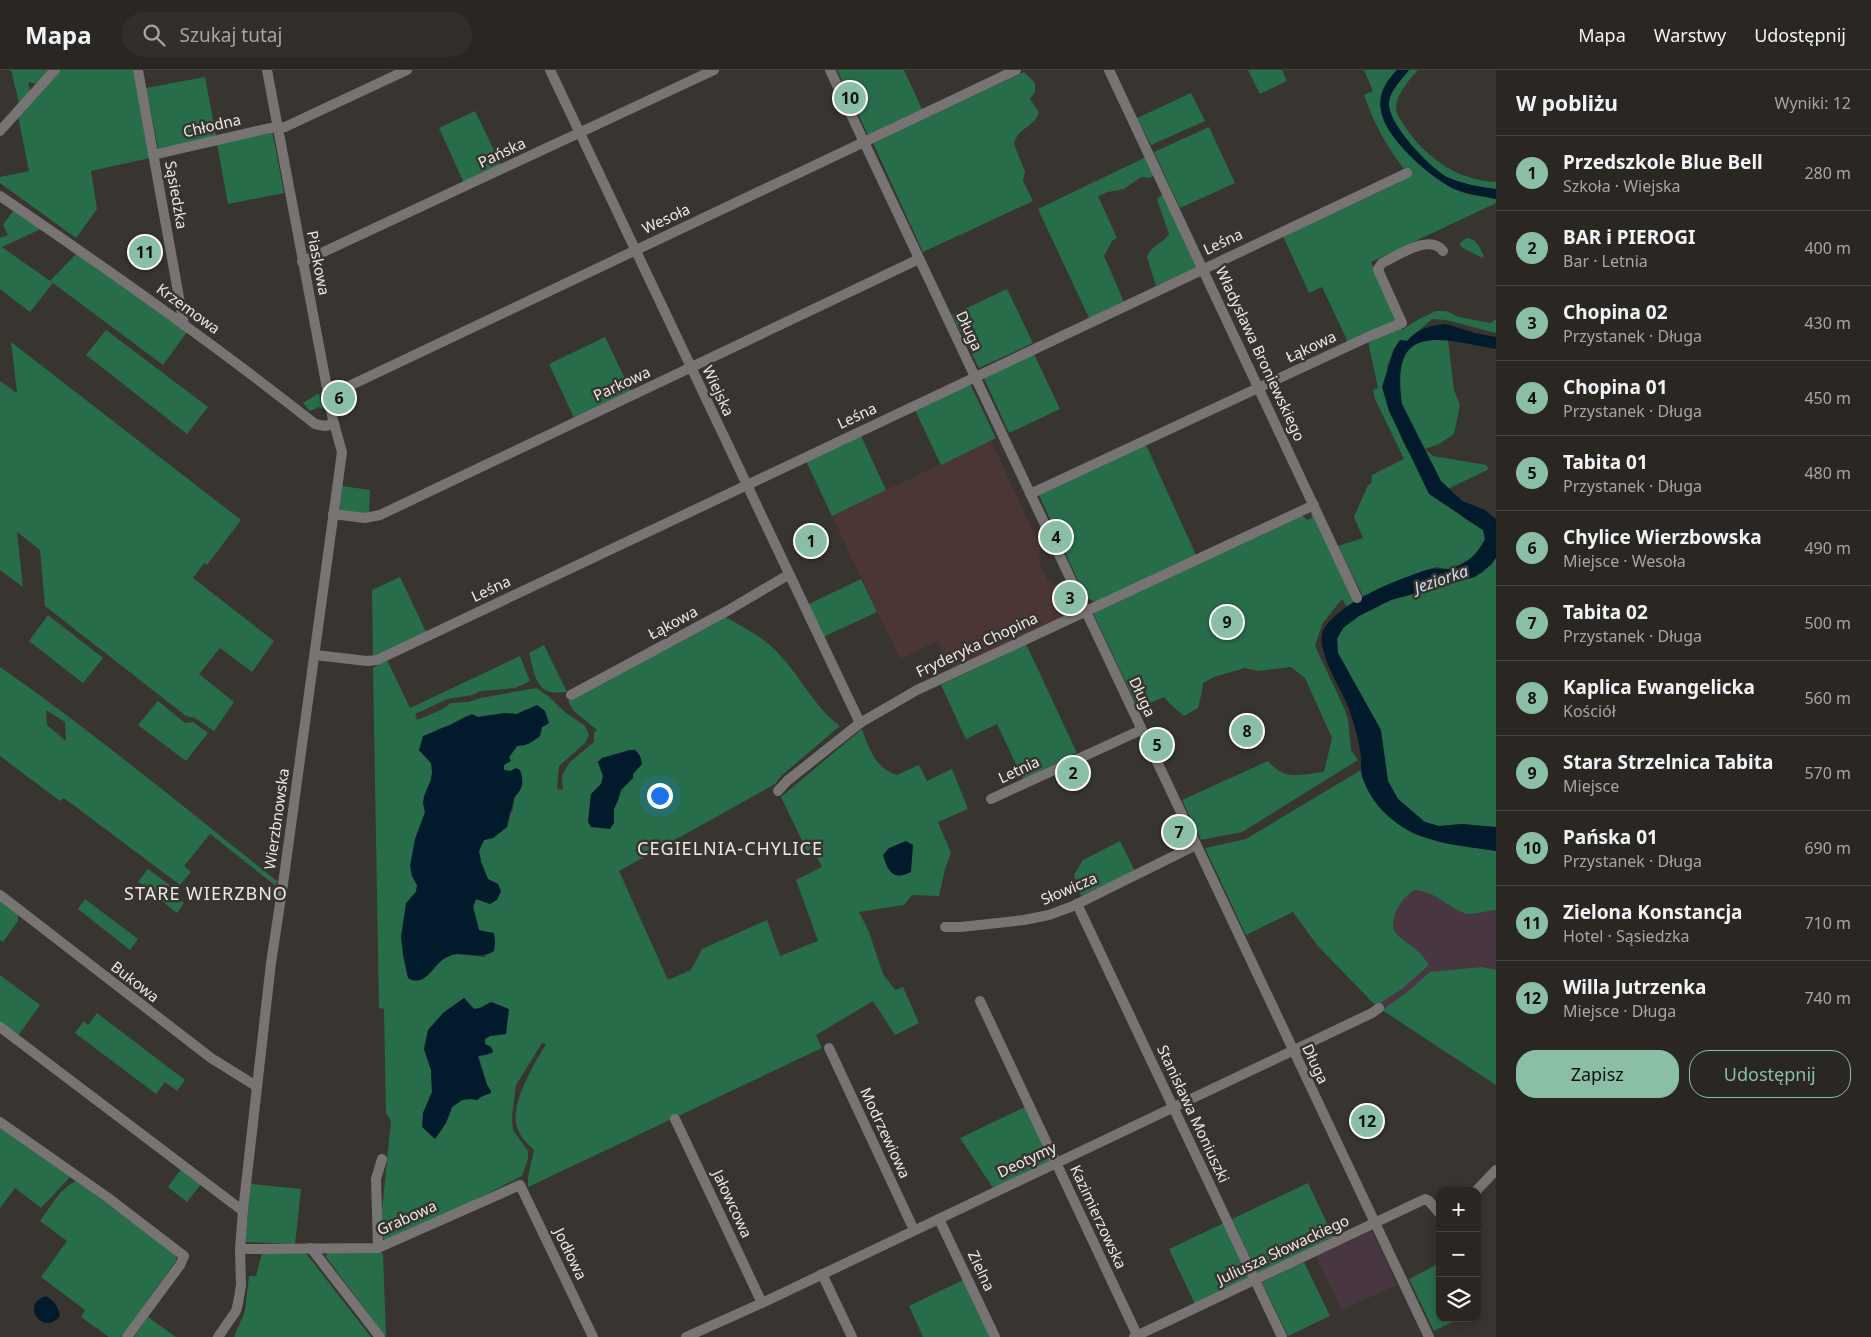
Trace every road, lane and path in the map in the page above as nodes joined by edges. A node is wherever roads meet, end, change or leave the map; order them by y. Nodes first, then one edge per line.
1 (55, 70) edge
2 (138, 70) edge
3 (267, 70) edge
4 (407, 70) edge
5 (550, 70) edge
6 (714, 70) edge
7 (830, 70) edge
8 (1016, 70) edge
9 (1109, 70) edge
10 (277, 128) junction
11 (0, 131) edge
12 (580, 134) junction
13 (864, 143) junction
14 (153, 155) junction
15 (1407, 173) dead end
16 (0, 196) edge
17 (635, 250) junction
18 (1443, 250) dead end
19 (919, 259) junction
20 (302, 262) junction
21 (1203, 268) junction
22 (180, 302) junction
23 (169, 314) junction
24 (184, 324) junction
25 (690, 368) junction
26 (975, 378) junction
27 (1259, 388) junction
28 (328, 396) junction
29 (334, 424) junction
30 (341, 461) joint
31 (746, 485) junction
32 (1030, 494) junction
33 (1314, 505) junction
34 (333, 514) junction
35 (788, 575) junction
36 (1358, 598) dead end
37 (1085, 612) junction
38 (315, 655) junction
39 (571, 695) dead end
40 (860, 723) junction
41 (1141, 730) junction
42 (778, 791) dead end
43 (991, 799) dead end
44 (1196, 845) junction
45 (0, 895) edge
46 (1077, 904) junction
47 (945, 926) dead end
48 (980, 1001) dead end
49 (1379, 1008) dead end
50 (0, 1027) edge
51 (829, 1048) dead end
52 (1293, 1051) junction
53 (256, 1086) junction
54 (1173, 1108) junction
55 (675, 1119) dead end
56 (0, 1122) edge
57 (382, 1159) dead end
58 (1056, 1163) junction
59 (1496, 1170) edge
60 (520, 1184) joint
61 (1480, 1187) edge
62 (1436, 1209) edge
63 (243, 1211) junction
64 (939, 1219) junction
65 (1375, 1223) junction
66 (914, 1230) junction
67 (311, 1248) junction
68 (378, 1248) junction
69 (240, 1249) junction
70 (822, 1274) junction
71 (1255, 1280) junction
72 (762, 1303) junction
73 (1137, 1336) edge
74 (127, 1337) edge
75 (218, 1337) edge
76 (380, 1337) edge
77 (593, 1337) edge
78 (686, 1337) edge
79 (852, 1337) edge
80 (995, 1337) edge
81 (1282, 1337) edge
82 (1429, 1337) edge

1 - 11 street
2 - 14 street, Sąsiedzka
3 - 10 street, Piaskowa
4 - 10 street, Chłodna
5 - 12 street, Wiejska
6 - 12 street, Pańska
7 - 13 street, Długa
8 - 13 street, Wesoła
9 - 21 street, Władysława Broniewskiego
10 - 14 street, Chłodna
10 - 20 street, Piaskowa
12 - 17 street, Wiejska
12 - 20 street, Pańska
13 - 17 street, Wesoła
13 - 19 street, Długa
14 - 22 street, Sąsiedzka
15 - 21 street, Leśna
16 - 23 street, Krzemowa
17 - 25 street, Wiejska
17 - 28 street, Wesoła
18 - 27 street, Łąkowa
19 - 25 street, Parkowa
19 - 26 street, Długa
20 - 28 street, Piaskowa
21 - 26 street, Leśna
21 - 27 street, Władysława Broniewskiego
22 - 23 street
22 - 24 street, Sąsiedzka
23 - 24 street, Krzemowa
24 - 29 street, Krzemowa
25 - 31 street, Wiejska
25 - 34 street, Parkowa
26 - 31 street, Leśna
26 - 32 street, Długa
27 - 32 street, Łąkowa
27 - 33 street, Władysława Broniewskiego
28 - 29 street, Piaskowa
29 - 30 street, Piaskowa
30 - 34 street, Wierzbnowska
31 - 35 street, Wiejska
31 - 38 street, Leśna
32 - 37 street, Długa
33 - 36 street, Władysława Broniewskiego
33 - 37 street, Fryderyka Chopina
34 - 38 street, Wierzbnowska
35 - 39 street, Łąkowa
35 - 40 street, Wiejska
37 - 40 street, Fryderyka Chopina
37 - 41 street, Długa
38 - 53 street, Wierzbnowska
40 - 42 street, Fryderyka Chopina
41 - 43 street, Letnia
41 - 44 street, Długa
44 - 46 street, Słowicza
44 - 52 street, Długa
45 - 53 street, Bukowa
46 - 47 street, Słowicza
46 - 54 street, Stanisława Moniuszki
48 - 58 street, Kazimierzowska
49 - 52 street, Deotymy
50 - 63 street
51 - 66 street, Modrzewiowa
52 - 54 street, Deotymy
52 - 65 street, Długa
53 - 63 street, Wierzbnowska
54 - 58 street, Deotymy
54 - 71 street, Stanisława Moniuszki
55 - 72 street, Jałowcowa
56 - 74 street
57 - 68 street
58 - 64 street, Deotymy
58 - 73 street, Kazimierzowska
59 - 61 street
60 - 68 street, Grabowa
60 - 77 street, Jodłowa
62 - 65 street, Juliusza Słowackiego
63 - 69 street, Wierzbnowska
64 - 66 street, Deotymy
64 - 80 street, Zielna
65 - 71 street, Juliusza Słowackiego
65 - 82 street, Długa
66 - 70 street, Deotymy
67 - 68 street, Grabowa
67 - 69 street, Grabowa
67 - 76 street
69 - 75 street, Wierzbnowska
70 - 72 street, Deotymy
70 - 79 street
71 - 73 street, Juliusza Słowackiego
71 - 81 street, Stanisława Moniuszki
72 - 78 street, Deotymy

